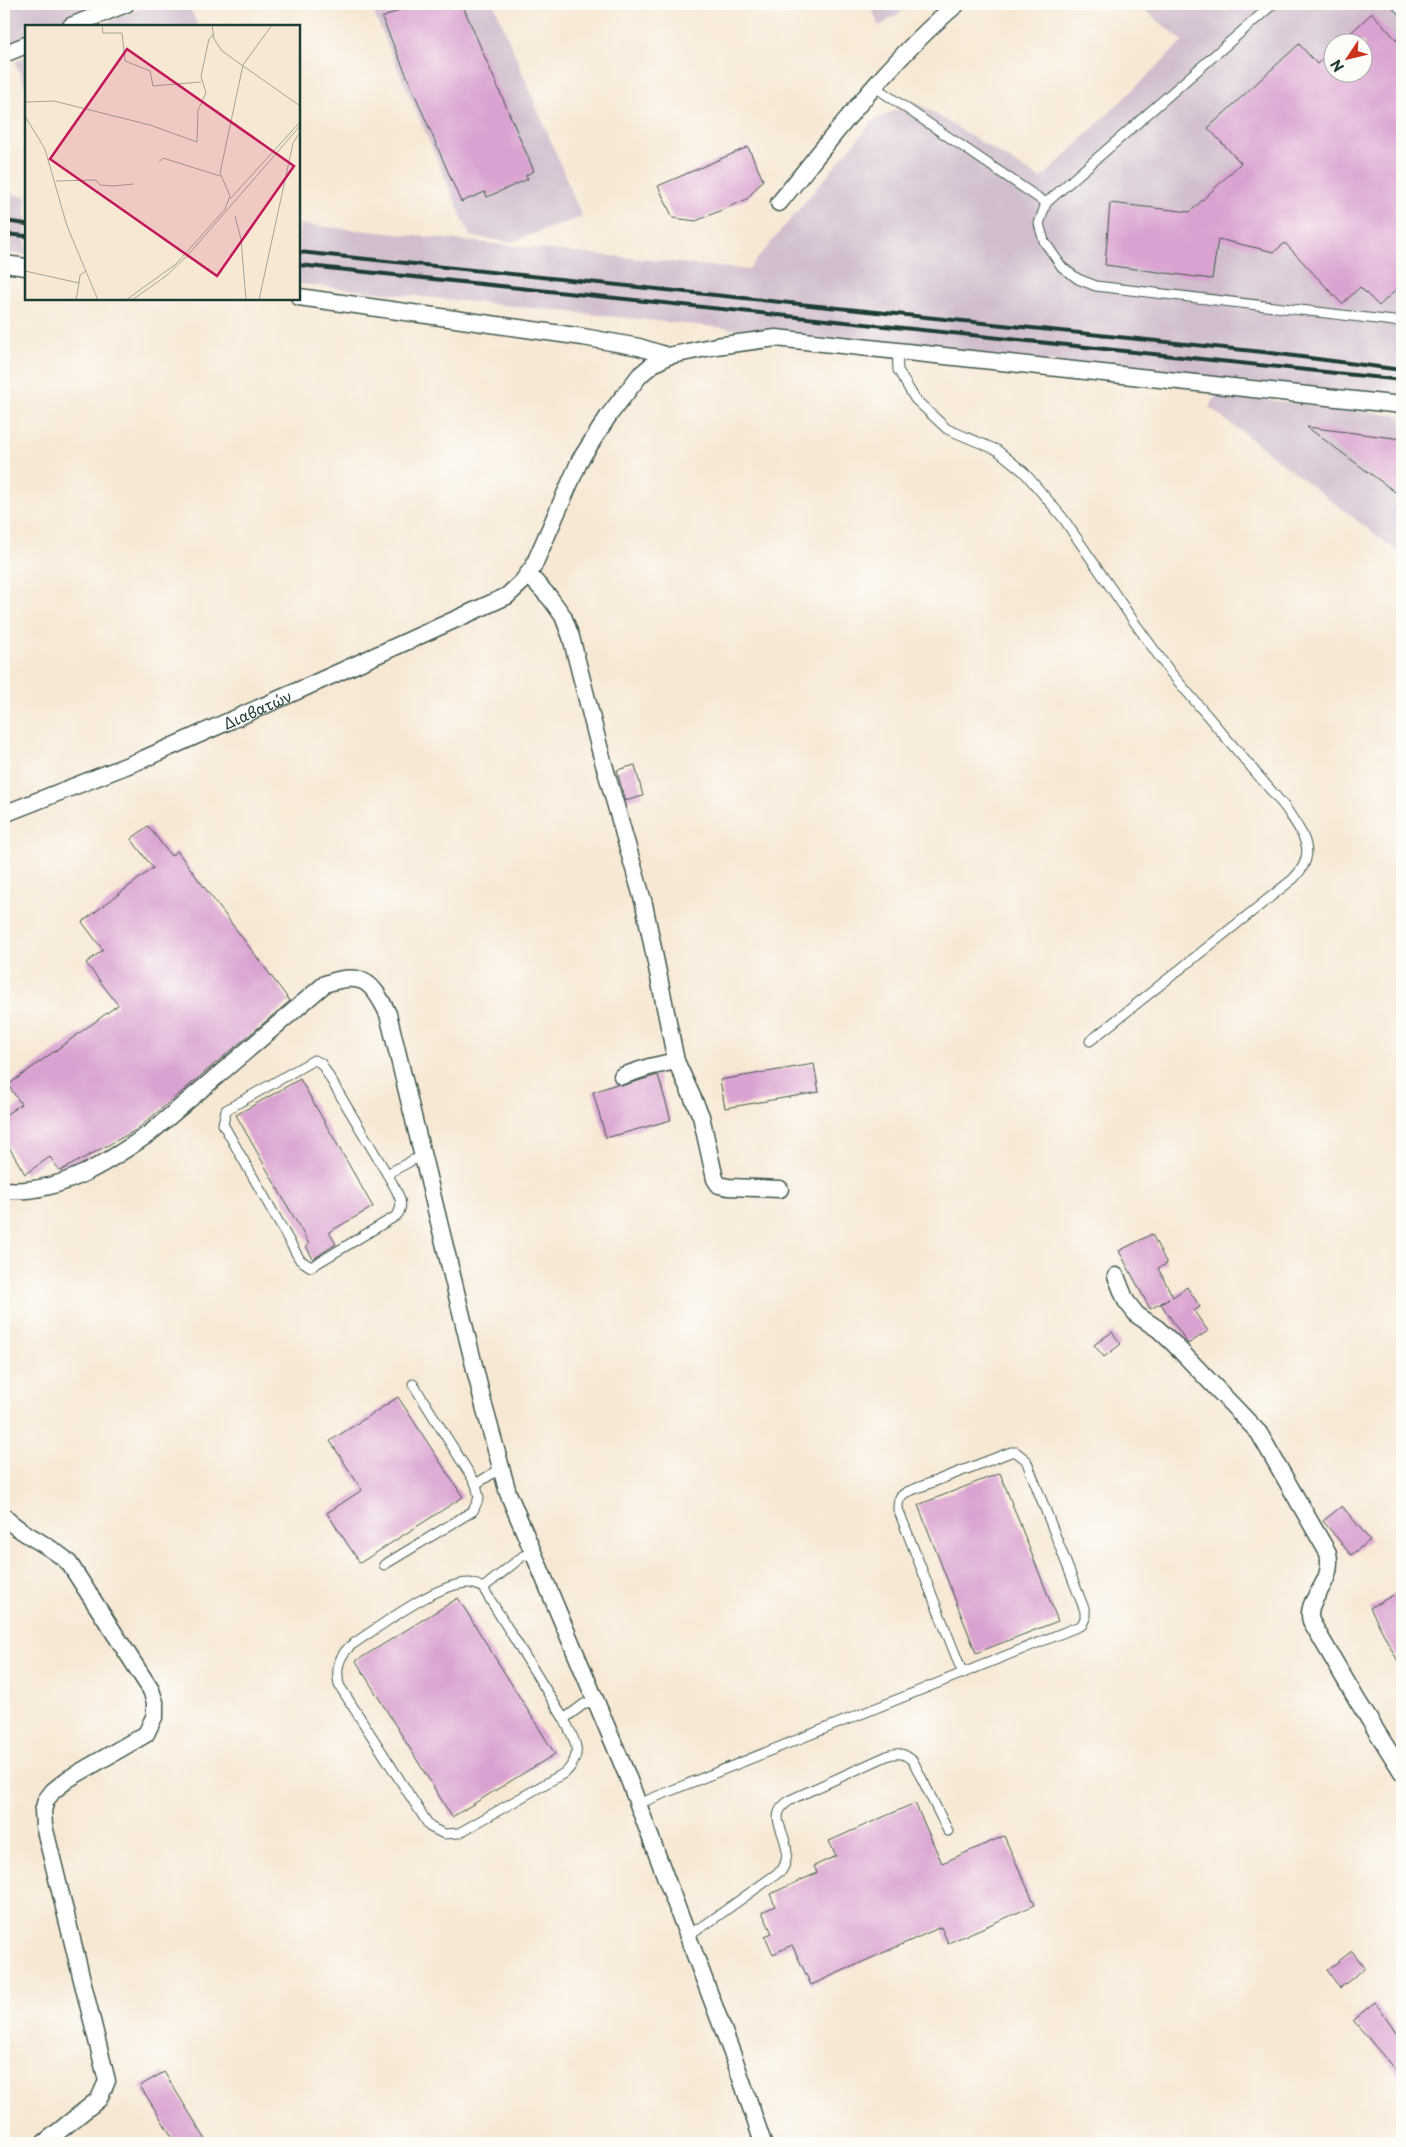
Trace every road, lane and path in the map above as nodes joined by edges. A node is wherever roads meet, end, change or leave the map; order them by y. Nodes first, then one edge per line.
1 (126, 4) edge
2 (957, 4) edge
3 (1273, 4) edge
4 (1396, 4) edge
5 (1402, 10) edge
6 (74, 25) edge
7 (25, 44) edge
8 (4, 54) edge
9 (875, 87) junction
10 (779, 203) dead end
11 (1046, 203) junction
12 (4, 264) edge
13 (25, 267) edge
14 (300, 297) edge
15 (1402, 322) edge
16 (897, 350) junction
17 (668, 356) junction
18 (1402, 405) edge
19 (528, 574) junction
20 (4, 814) edge
21 (1090, 1042) dead end
22 (676, 1061) junction
23 (622, 1076) dead end
24 (423, 1158) junction
25 (387, 1174) junction
26 (780, 1188) dead end
27 (4, 1190) edge
28 (1116, 1276) dead end
29 (413, 1384) dead end
30 (501, 1468) junction
31 (476, 1484) junction
32 (4, 1517) edge
33 (534, 1552) junction
34 (384, 1565) dead end
35 (483, 1588) junction
36 (963, 1674) junction
37 (596, 1700) junction
38 (564, 1719) junction
39 (1402, 1772) edge
40 (638, 1804) junction
41 (948, 1830) dead end
42 (687, 1935) junction
43 (44, 2143) edge
44 (763, 2143) edge

1 - 6 street
2 - 9 street
3 - 11 lane
4 - 5 lane
7 - 8 street
9 - 10 street
9 - 11 lane
11 - 15 lane
12 - 13 street
14 - 17 street
16 - 17 street
16 - 18 street
16 - 21 lane
17 - 19 street
19 - 20 street, Διαβατών
19 - 22 street
22 - 23 street
22 - 26 street
24 - 25 lane
24 - 27 street
24 - 30 street
25 - 25 lane
28 - 39 street
29 - 31 lane
30 - 31 lane
30 - 33 street
31 - 34 lane
32 - 43 street
33 - 35 lane
33 - 37 street
35 - 38 lane
35 - 38 lane
36 - 36 lane
36 - 40 lane
37 - 38 lane
37 - 40 street
40 - 42 street
41 - 42 lane
42 - 44 street

